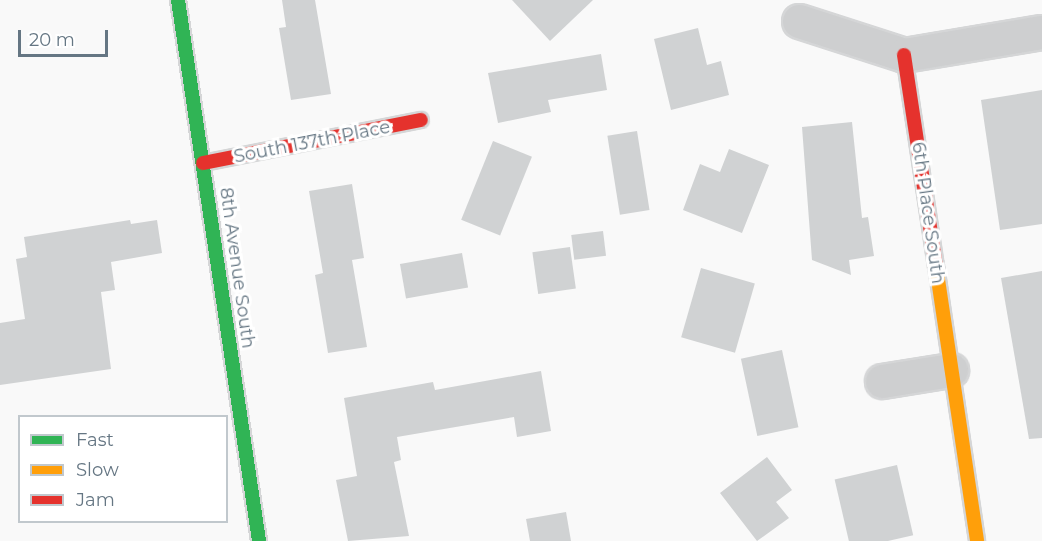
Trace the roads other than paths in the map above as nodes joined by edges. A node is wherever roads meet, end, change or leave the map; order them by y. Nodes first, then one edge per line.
1 (178, 0) edge
2 (799, 21) dead end
3 (1042, 32) edge
4 (904, 55) junction
5 (421, 120) dead end
6 (204, 163) junction
7 (951, 370) junction
8 (882, 381) dead end
9 (259, 541) edge
10 (977, 541) edge

1 - 6 street, 8th Avenue South
2 - 4 street
3 - 4 street
4 - 7 street, 6th Place South
5 - 6 street, South 137th Place
6 - 9 street, 8th Avenue South
7 - 8 street
7 - 10 street, 6th Place South

